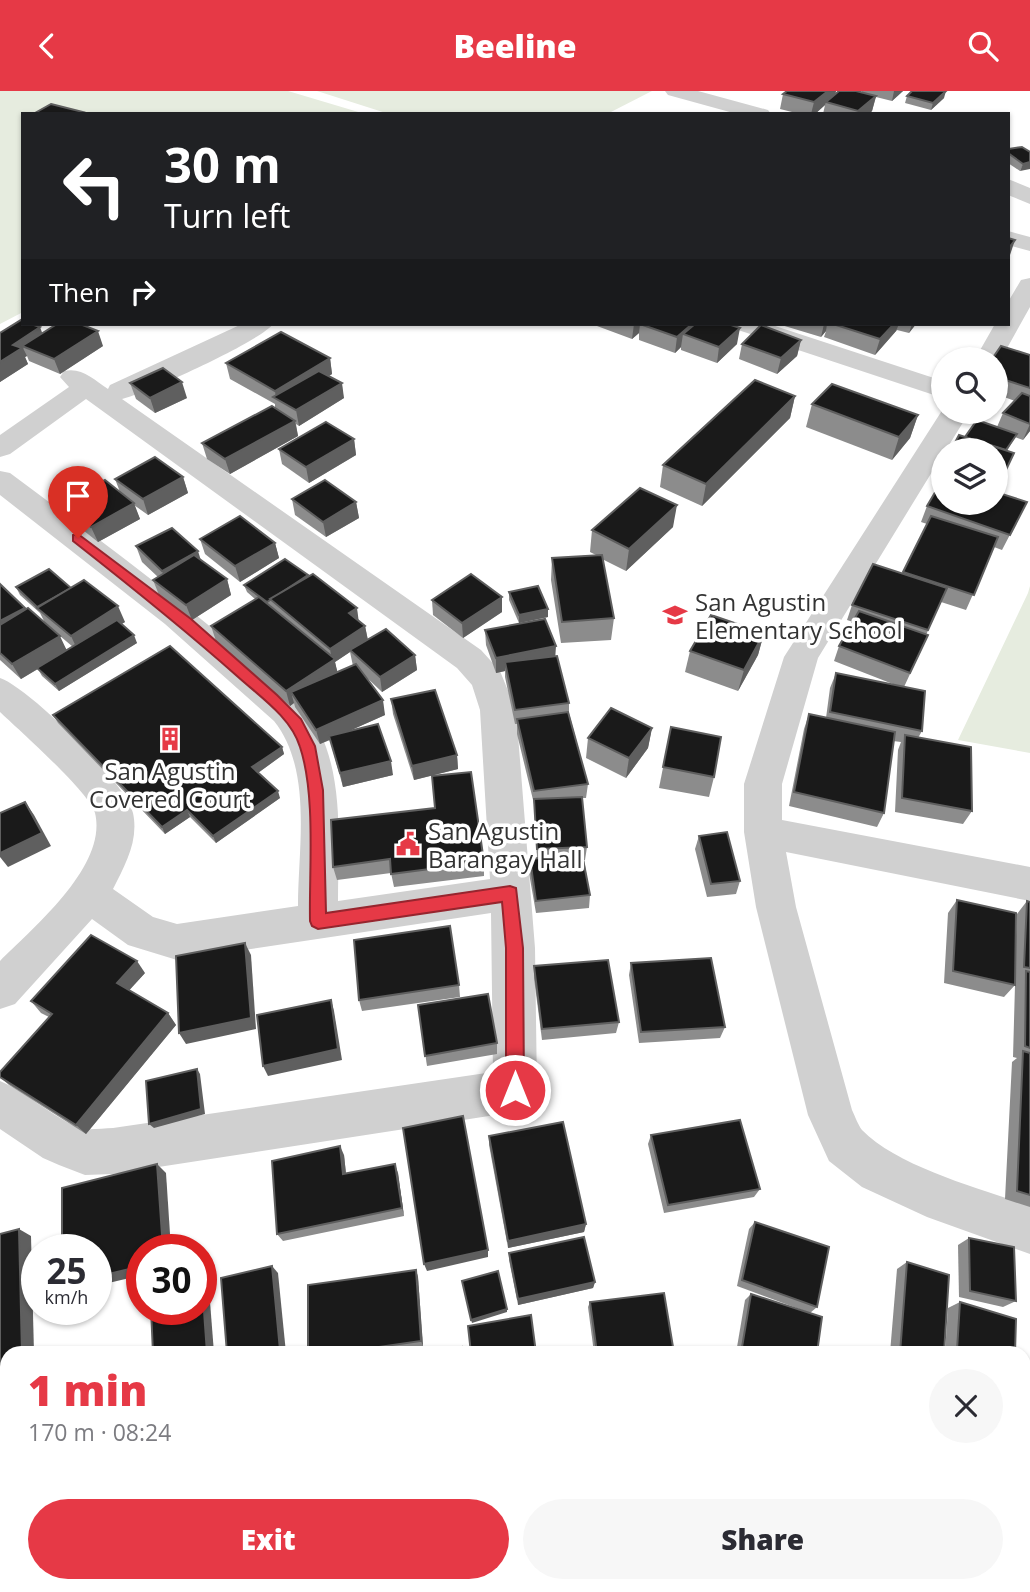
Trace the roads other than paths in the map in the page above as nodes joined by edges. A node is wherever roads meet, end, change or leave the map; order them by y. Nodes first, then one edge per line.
1 (675, 91) edge
2 (754, 112) edge
3 (1010, 187) edge
4 (1030, 197) edge
5 (1010, 239) edge
6 (1030, 244) edge
7 (1030, 285) edge
8 (1010, 315) edge
9 (256, 326) edge
10 (750, 326) edge
11 (1004, 326) edge
12 (994, 347) edge
13 (931, 386) edge
14 (87, 388) junction
15 (948, 424) edge
16 (0, 448) edge
17 (0, 480) edge
18 (0, 691) edge
19 (763, 832) junction
20 (1030, 884) edge
21 (510, 893) junction
22 (90, 895) junction
23 (318, 921) junction
24 (0, 990) edge
25 (0, 1103) edge
26 (1030, 1230) edge

1 - 2 street
3 - 4 street
5 - 6 street
7 - 8 street
9 - 14 street
10 - 13 street
11 - 12 street
14 - 16 street
14 - 21 street
15 - 19 street
17 - 23 street
18 - 22 street
19 - 20 street
19 - 26 street
21 - 23 street
21 - 25 street
22 - 23 street
22 - 24 street

